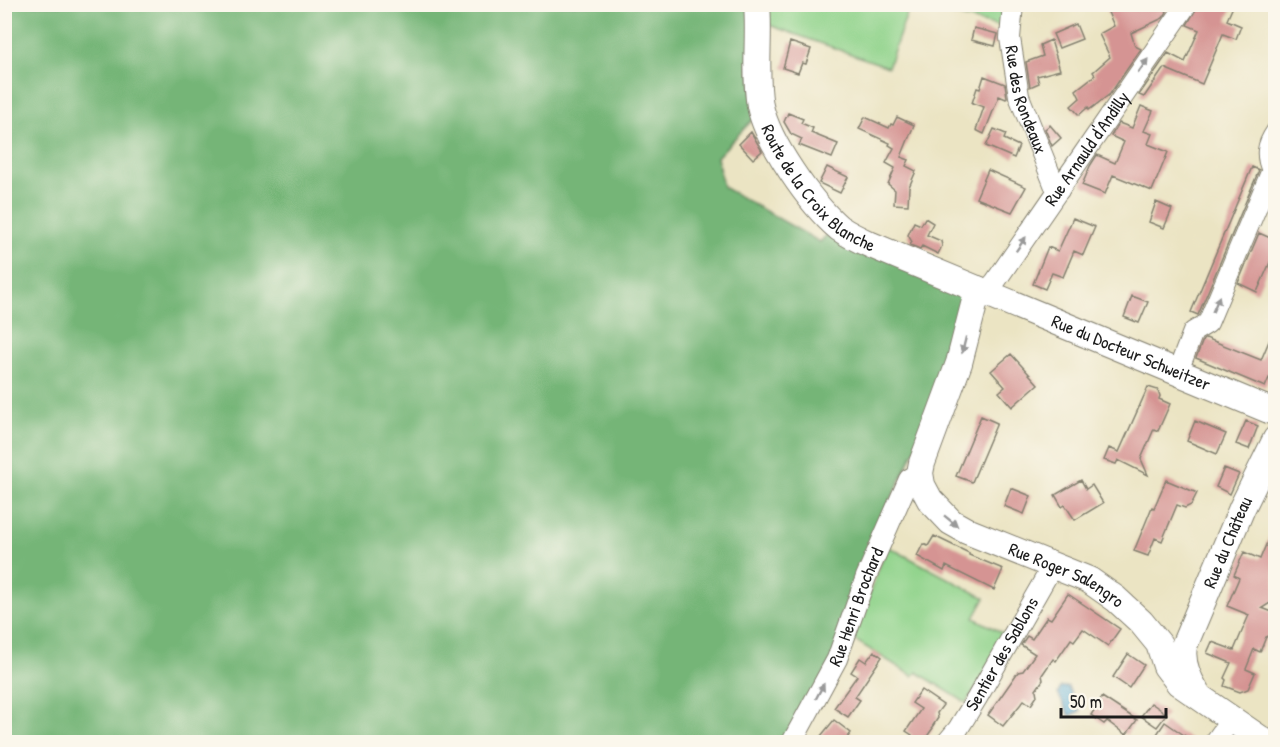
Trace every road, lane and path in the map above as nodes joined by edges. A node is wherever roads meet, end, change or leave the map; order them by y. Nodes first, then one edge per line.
1 (757, 4) edge
2 (1013, 4) edge
3 (1187, 4) edge
4 (1275, 132) edge
5 (1059, 190) junction
6 (983, 290) junction
7 (1178, 371) junction
8 (1275, 413) edge
9 (1275, 439) edge
10 (920, 474) junction
11 (1053, 565) junction
12 (1172, 650) junction
13 (1232, 718) junction
14 (792, 742) edge
15 (947, 742) edge
16 (1215, 742) edge
17 (1264, 742) edge
18 (1272, 742) edge

1 - 6 main road, Route de la Croix Blanche
2 - 5 street, Rue des Rondeaux
5 -> 3 street, Rue Arnauld d'Andilly
7 -> 4 street
6 -> 5 street, Rue Arnauld d'Andilly
6 - 7 main road, Rue du Docteur Schweitzer
6 -> 10 main road
7 - 8 main road, Rue du Docteur Schweitzer
9 - 12 main road, Rue du Château
10 -> 11 main road, Rue Roger Salengro
14 -> 10 street, Rue Henri Brochard
11 - 12 main road, Rue Roger Salengro
11 - 15 street, Sentier des Sablons
12 - 13 main road, Rue Roger Salengro
13 - 16 street
13 - 17 main road, Rue Roger Salengro
13 - 18 main road, Rue Roger Salengro

